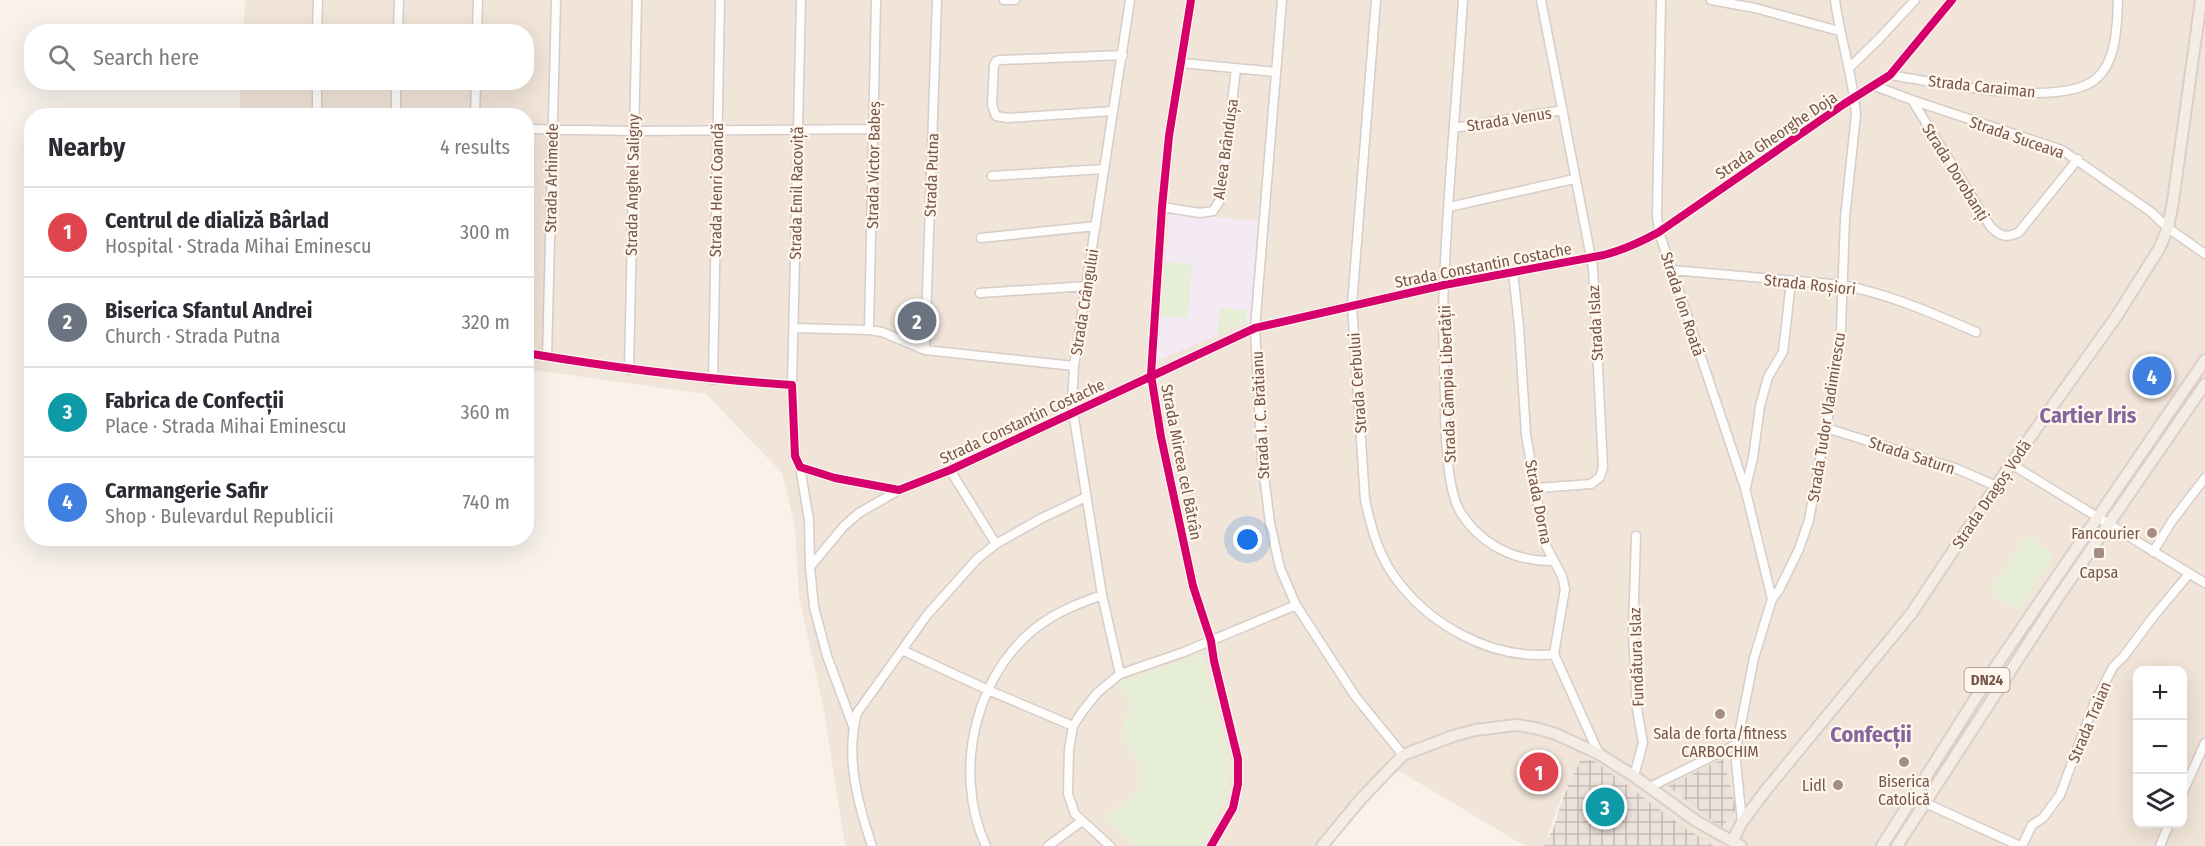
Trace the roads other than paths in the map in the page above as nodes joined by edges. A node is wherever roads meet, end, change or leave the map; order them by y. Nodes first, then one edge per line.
1 (318, 0) edge
2 (399, 0) edge
3 (478, 0) edge
4 (556, 0) edge
5 (637, 0) edge
6 (720, 0) edge
7 (801, 0) edge
8 (876, 0) edge
9 (937, 0) edge
10 (1005, 0) edge
11 (1015, 0) edge
12 (1130, 0) edge
13 (1191, 0) edge
14 (1282, 0) edge
15 (1376, 0) edge
16 (1463, 0) edge
17 (1541, 0) edge
18 (1661, 0) edge
19 (1711, 0) edge
20 (1835, 0) edge
21 (1915, 0) edge
22 (1952, 0) edge
23 (2118, 0) edge
24 (2202, 5) edge
25 (317, 24) edge
26 (398, 24) edge
27 (477, 24) edge
28 (1839, 31) junction
29 (1123, 55) junction
30 (1182, 63) junction
31 (1848, 68) junction
32 (1236, 69) junction
33 (1276, 72) junction
34 (1890, 75) junction
35 (1875, 86) junction
36 (317, 90) edge
37 (396, 90) edge
38 (476, 90) edge
39 (1855, 98) junction
40 (1912, 100) junction
41 (317, 108) edge
42 (396, 108) edge
43 (475, 108) edge
44 (1563, 110) junction
45 (1113, 111) junction
46 (1454, 128) junction
47 (534, 129) edge
48 (552, 129) junction
49 (717, 129) junction
50 (798, 129) junction
51 (873, 129) junction
52 (633, 131) junction
53 (2078, 159) junction
54 (1104, 169) junction
55 (993, 176) dead end
56 (1574, 179) junction
57 (1162, 207) junction
58 (1449, 207) junction
59 (1096, 226) junction
60 (2168, 228) junction
61 (1659, 232) junction
62 (981, 238) dead end
63 (2205, 254) edge
64 (1590, 257) junction
65 (1672, 270) junction
66 (1513, 272) junction
67 (1791, 282) junction
68 (1444, 285) junction
69 (1842, 285) junction
70 (1087, 286) junction
71 (980, 293) dead end
72 (1352, 305) junction
73 (793, 328) junction
74 (1255, 328) junction
75 (870, 330) junction
76 (1976, 332) dead end
77 (926, 350) junction
78 (534, 355) edge
79 (547, 357) junction
80 (2205, 360) edge
81 (1074, 366) junction
82 (629, 370) junction
83 (1151, 375) junction
84 (714, 380) junction
85 (2205, 384) edge
86 (792, 385) junction
87 (1073, 411) junction
88 (1826, 428) junction
89 (2011, 464) junction
90 (800, 467) junction
91 (950, 470) junction
92 (2205, 478) edge
93 (1996, 486) junction
94 (1537, 488) junction
95 (1745, 488) junction
96 (899, 490) junction
97 (1086, 497) junction
98 (2098, 517) junction
99 (2108, 524) junction
100 (1636, 536) dead end
101 (996, 544) junction
102 (2153, 552) junction
103 (1554, 561) junction
104 (810, 567) junction
105 (2189, 574) junction
106 (2205, 583) edge
107 (1102, 595) junction
108 (1772, 599) junction
109 (1296, 604) junction
110 (1211, 640) junction
111 (902, 651) junction
112 (1554, 654) junction
113 (1120, 674) junction
114 (988, 690) junction
115 (1073, 726) junction
116 (853, 727) junction
117 (2205, 743) edge
118 (1737, 744) junction
119 (1599, 754) junction
120 (1403, 755) junction
121 (1634, 776) junction
122 (2187, 783) edge
123 (1650, 787) junction
124 (1912, 797) junction
125 (1924, 804) junction
126 (1082, 820) junction
127 (1742, 822) junction
128 (2167, 828) edge
129 (1737, 843) edge
130 (872, 846) edge
131 (986, 846) edge
132 (1048, 846) edge
133 (1110, 846) edge
134 (1211, 846) edge
135 (1322, 846) edge
136 (1882, 846) edge
137 (1897, 846) edge
138 (2021, 846) edge
139 (2160, 846) edge

1 - 25 street
2 - 26 street
3 - 27 street
4 - 48 street, Strada Arhimede
5 - 52 street, Strada Anghel Saligny
6 - 49 street, Strada Henri Coandă
7 - 50 street, Strada Emil Racoviță
8 - 51 street, Strada Victor Babeș
9 - 77 street, Strada Putna
10 - 11 street
12 - 29 street, Strada Crângului
13 - 30 street, Strada Mircea cel Bătrân
14 - 33 street, Strada I. C. Brătianu
15 - 72 street, Strada Cerbului
16 - 46 street, Strada Câmpia Libertății
17 - 44 street, Strada Islaz
18 - 61 street, Strada Ion Roată
19 - 28 street
20 - 28 street, Strada Tudor Vladimirescu
21 - 31 street
22 - 34 street, Strada Gheorghe Doja
23 - 34 street, Strada Caraiman
24 - 60 main road, Strada Dragoș Vodă
28 - 31 street, Strada Tudor Vladimirescu
29 - 45 street, Strada Crângului
29 - 45 street
30 - 32 street
30 - 57 street, Strada Mircea cel Bătrân
31 - 39 street, Strada Tudor Vladimirescu
32 - 33 street
32 - 57 street, Aleea Brândușa
33 - 74 street, Strada I. C. Brătianu
34 - 35 street, Strada Gheorghe Doja
35 - 39 street, Strada Gheorghe Doja
35 - 40 street, Strada Suceava
36 - 41 street
37 - 42 street
38 - 43 street
39 - 61 street, Strada Gheorghe Doja
39 - 69 street, Strada Tudor Vladimirescu
40 - 53 street, Strada Suceava
40 - 53 street, Strada Dorobanți
44 - 46 street, Strada Venus
44 - 56 street, Strada Islaz
45 - 54 street, Strada Crângului
46 - 58 street, Strada Câmpia Libertății
47 - 48 street
48 - 52 street
48 - 79 street, Strada Arhimede
49 - 50 street
49 - 52 street
49 - 84 street, Strada Henri Coandă
50 - 51 street
50 - 73 street, Strada Emil Racoviță
51 - 75 street, Strada Victor Babeș
52 - 82 street, Strada Anghel Saligny
53 - 60 street, Strada Suceava
54 - 55 street
54 - 59 street, Strada Crângului
56 - 58 street
56 - 64 street, Strada Islaz
57 - 83 street, Strada Mircea cel Bătrân
58 - 68 street, Strada Câmpia Libertății
59 - 62 street
59 - 70 street, Strada Crângului
60 - 63 street, Strada Suceava
60 - 89 main road, Strada Dragoș Vodă
61 - 64 street, Strada Gheorghe Doja
61 - 65 street, Strada Ion Roată
64 - 66 street, Strada Constantin Costache
64 - 94 street, Strada Islaz
65 - 67 street, Strada Roșiori
65 - 95 street, Strada Ion Roată
66 - 68 street, Strada Constantin Costache
66 - 94 street, Strada Dorna
67 - 69 street, Strada Roșiori
67 - 95 street
68 - 72 street, Strada Constantin Costache
68 - 103 street, Strada Câmpia Libertății
69 - 76 street, Strada Roșiori
69 - 88 street, Strada Tudor Vladimirescu
70 - 71 street
70 - 81 street, Strada Crângului
72 - 74 street, Strada Constantin Costache
72 - 112 street, Strada Cerbului
73 - 75 street
73 - 86 street, Strada Emil Racoviță
74 - 83 street, Strada Constantin Costache
74 - 109 street, Strada I. C. Brătianu
75 - 77 street
77 - 81 street
78 - 79 street
79 - 82 street
80 - 98 main road, DN24
81 - 87 street, Strada Crângului
82 - 84 street
83 - 87 street, Strada Constantin Costache
83 - 110 street, Strada Mircea cel Bătrân
84 - 86 street
85 - 99 main road, DN24
86 - 90 street
87 - 91 street, Strada Constantin Costache
87 - 97 street, Strada Crângului
88 - 93 street, Strada Saturn
88 - 108 street, Strada Tudor Vladimirescu
89 - 93 main road, Strada Dragoș Vodă
89 - 98 street
90 - 96 street
90 - 104 street
91 - 96 street, Strada Constantin Costache
91 - 101 street
92 - 102 street
93 - 127 main road, Strada Dragoș Vodă
94 - 103 street, Strada Dorna
95 - 108 street, Strada Ion Roată
96 - 104 street, Strada Constantin Costache
97 - 101 street
97 - 107 street, Strada Crângului
98 - 99 street
98 - 124 main road, DN24
99 - 102 street
99 - 125 main road, DN24
100 - 121 street, Fundătura Islaz
101 - 111 street
102 - 105 street
103 - 112 street, Strada Dorna
104 - 116 street
105 - 106 street
105 - 138 street, Strada Traian
107 - 113 street, Strada Crângului
107 - 114 street
108 - 118 street, Strada Tudor Vladimirescu
109 - 110 street
109 - 120 street, Strada I. C. Brătianu
110 - 113 street
110 - 134 street, Strada Mircea cel Bătrân
111 - 114 street
111 - 116 street
112 - 119 street
113 - 115 street
114 - 115 street
114 - 131 street
115 - 126 street
116 - 130 street
117 - 122 street
118 - 123 street
118 - 127 street, Strada Tudor Vladimirescu
119 - 120 main road
119 - 121 main road
120 - 135 main road
121 - 123 main road
123 - 129 main road
124 - 125 street
124 - 136 main road, DN24
125 - 137 main road, DN24
125 - 138 street
126 - 132 street
126 - 133 street
127 - 129 main road, Strada Dragoș Vodă
128 - 139 street

